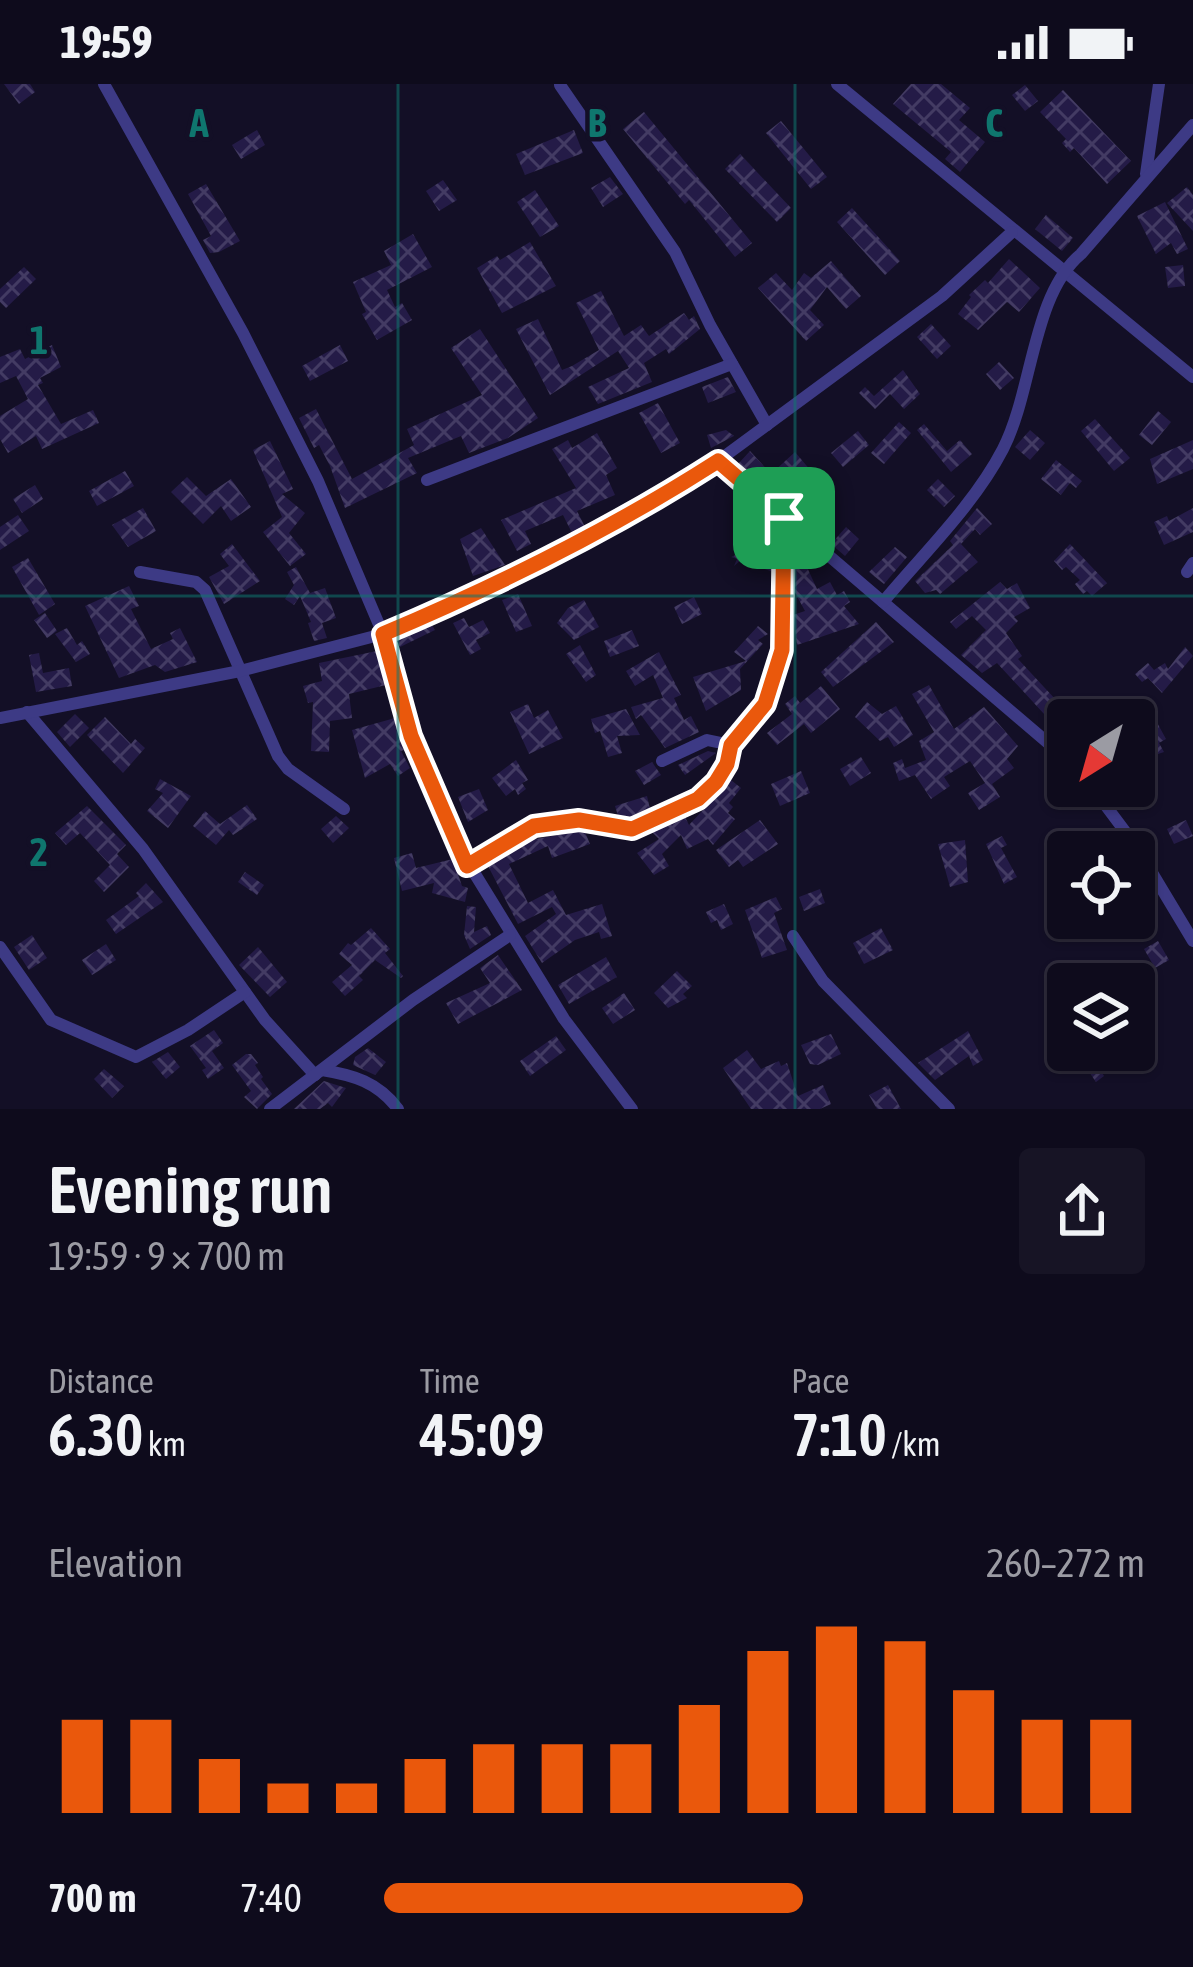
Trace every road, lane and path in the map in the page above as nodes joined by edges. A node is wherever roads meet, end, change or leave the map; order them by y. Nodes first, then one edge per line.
1 (104, 84) edge
2 (837, 84) edge
3 (1159, 84) edge
4 (560, 85) edge
5 (1193, 125) edge
6 (1146, 175) junction
7 (1012, 232) junction
8 (1063, 269) junction
9 (732, 364) junction
10 (1193, 377) edge
11 (767, 424) junction
12 (718, 461) junction
13 (427, 480) dead end
14 (784, 518) junction
15 (140, 572) dead end
16 (883, 602) junction
17 (383, 634) junction
18 (240, 671) junction
19 (27, 712) junction
20 (0, 718) edge
21 (1047, 742) edge
22 (731, 745) junction
23 (662, 761) dead end
24 (1107, 807) edge
25 (344, 809) dead end
26 (467, 866) junction
27 (510, 934) junction
28 (793, 937) dead end
29 (1193, 941) edge
30 (0, 947) edge
31 (245, 992) junction
32 (319, 1072) junction
33 (270, 1109) edge
34 (398, 1109) edge
35 (632, 1109) edge
36 (949, 1109) edge

1 - 17 street
2 - 7 street
3 - 6 street
4 - 9 street
5 - 6 street
6 - 8 street
7 - 8 street
7 - 11 street
8 - 10 street
8 - 16 street
9 - 11 street
9 - 13 street
11 - 12 street
12 - 14 street
12 - 17 street
14 - 16 street
14 - 22 street
15 - 18 street
16 - 21 street
17 - 18 street
17 - 26 street
18 - 19 street
18 - 25 street
19 - 20 street
19 - 31 street
22 - 23 street
22 - 26 street
24 - 29 street
26 - 27 street
27 - 32 street
27 - 35 street
28 - 36 street
30 - 31 street
31 - 32 street
32 - 33 street
32 - 34 street

